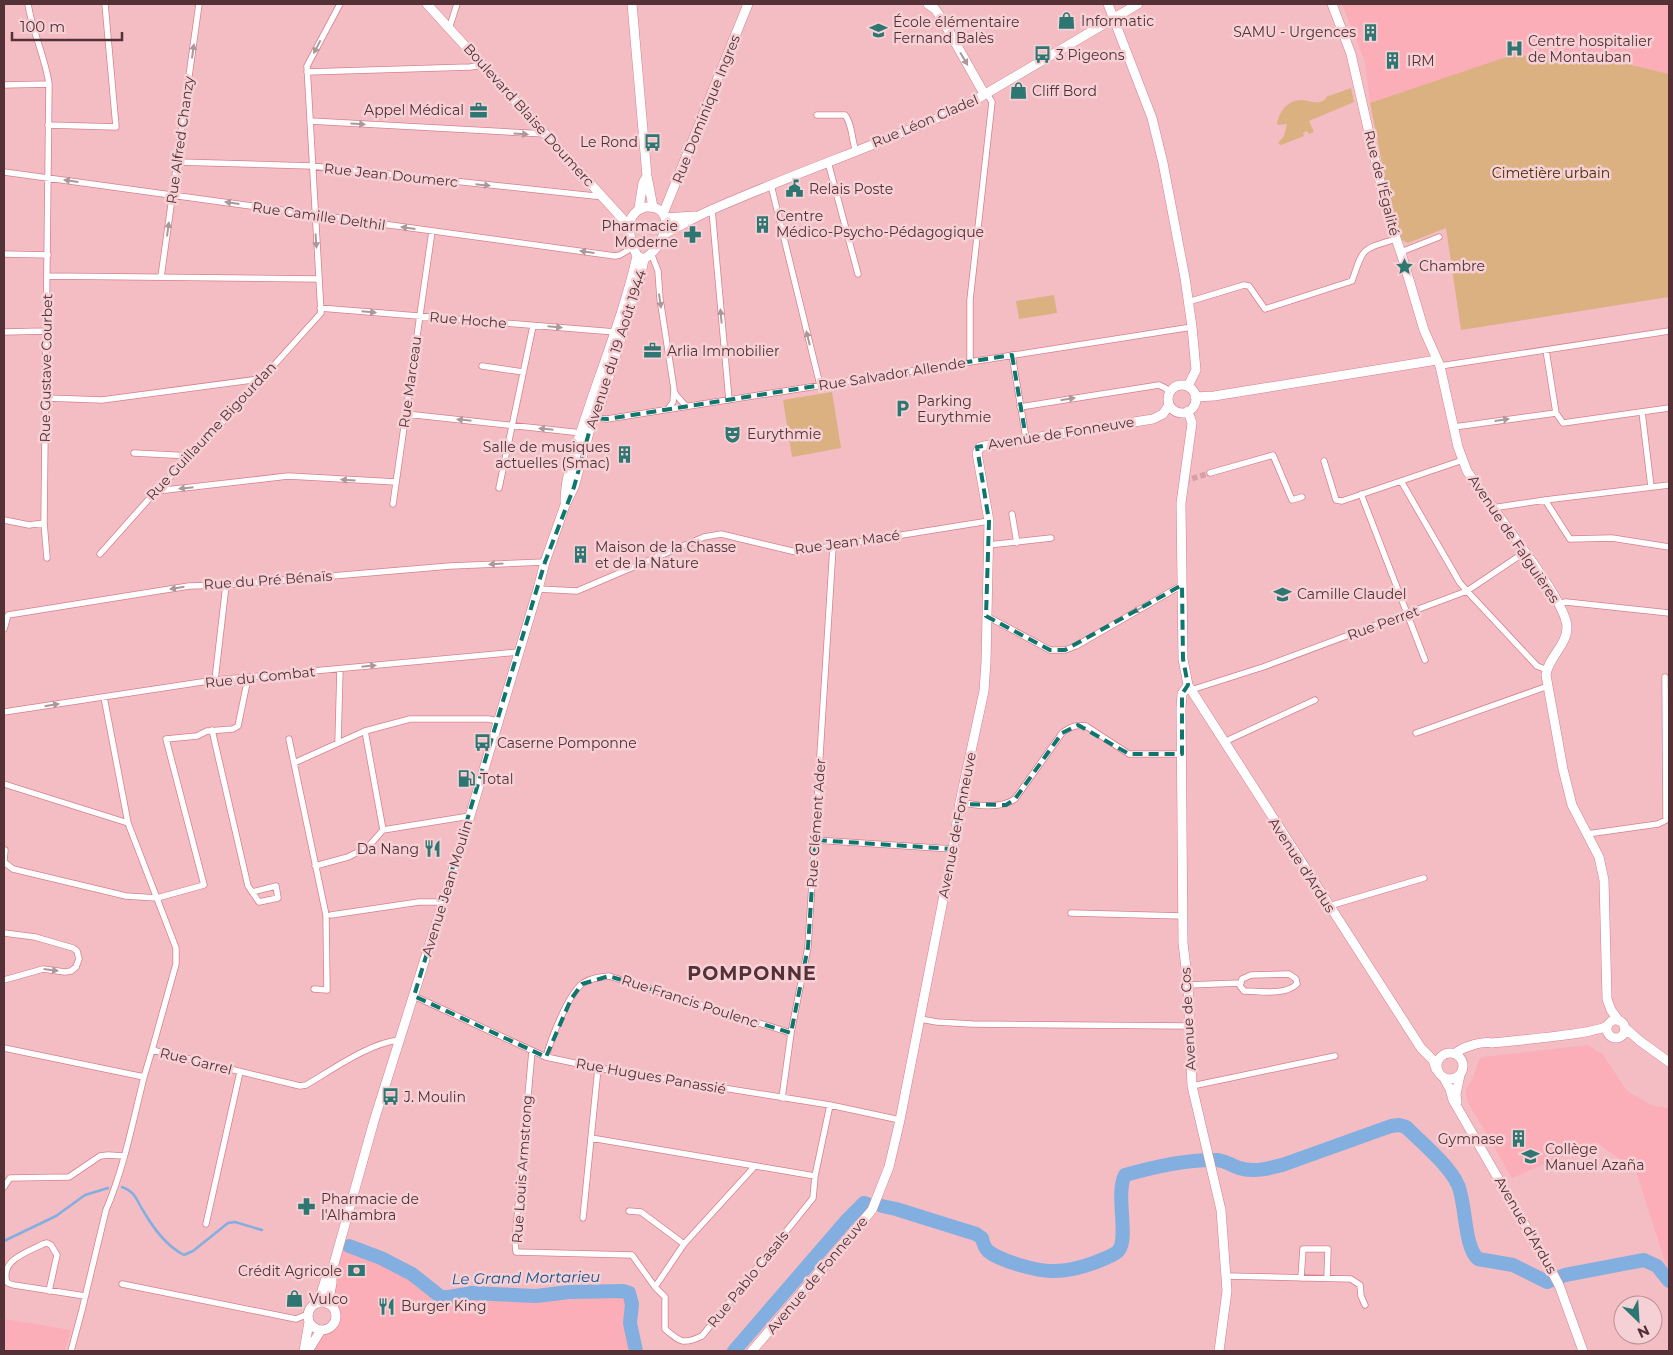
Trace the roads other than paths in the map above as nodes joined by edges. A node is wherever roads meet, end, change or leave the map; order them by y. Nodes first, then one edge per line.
1 (28, 4) edge
2 (105, 4) edge
3 (199, 4) edge
4 (340, 4) edge
5 (427, 4) edge
6 (457, 4) edge
7 (632, 4) edge
8 (748, 4) edge
9 (928, 4) edge
10 (1108, 4) edge
11 (1138, 4) edge
12 (1332, 4) edge
13 (1113, 19) junction
14 (450, 29) junction
15 (483, 65) junction
16 (307, 72) junction
17 (49, 84) junction
18 (4, 86) edge
19 (987, 94) junction
20 (816, 115) dead end
21 (310, 121) junction
22 (48, 125) junction
23 (546, 134) junction
24 (856, 151) junction
25 (177, 162) junction
26 (828, 162) junction
27 (312, 166) junction
28 (4, 172) edge
29 (647, 176) junction
30 (48, 178) junction
31 (771, 185) junction
32 (172, 195) junction
33 (604, 198) junction
34 (653, 207) junction
35 (639, 208) junction
36 (712, 210) junction
37 (314, 215) junction
38 (700, 215) junction
39 (664, 216) junction
40 (630, 226) junction
41 (432, 231) junction
42 (664, 234) junction
43 (1438, 237) dead end
44 (1396, 239) junction
45 (1401, 252) junction
46 (4, 254) edge
47 (641, 254) junction
48 (48, 256) junction
49 (858, 274) dead end
50 (48, 276) junction
51 (161, 277) junction
52 (319, 279) junction
53 (1188, 302) junction
54 (320, 308) junction
55 (419, 316) junction
56 (533, 326) junction
57 (1192, 327) junction
58 (45, 331) junction
59 (1669, 331) edge
60 (4, 332) edge
61 (615, 332) junction
62 (1546, 350) junction
63 (1012, 355) junction
64 (970, 362) junction
65 (1439, 363) junction
66 (482, 366) dead end
67 (523, 372) junction
68 (259, 379) junction
69 (820, 385) junction
70 (1188, 386) junction
71 (674, 389) junction
72 (1170, 392) junction
73 (1196, 397) junction
74 (46, 398) junction
75 (728, 400) junction
76 (1169, 405) junction
77 (686, 406) junction
78 (1020, 407) junction
79 (1669, 408) edge
80 (668, 409) junction
81 (1188, 411) junction
82 (1642, 412) junction
83 (1556, 413) junction
84 (406, 414) junction
85 (593, 418) junction
86 (512, 425) junction
87 (1454, 427) junction
88 (585, 435) junction
89 (1026, 438) junction
90 (134, 453) dead end
91 (192, 456) junction
92 (1463, 460) junction
93 (1324, 461) dead end
94 (1210, 474) tunnel mouth
95 (1401, 481) junction
96 (396, 482) junction
97 (1669, 485) edge
98 (1651, 487) junction
99 (499, 488) dead end
100 (156, 491) junction
101 (1361, 494) junction
102 (1302, 497) dead end
103 (1545, 500) junction
104 (393, 504) dead end
105 (565, 505) joint
106 (1492, 508) junction
107 (1012, 514) dead end
108 (4, 520) edge
109 (988, 521) junction
110 (44, 523) junction
111 (1051, 538) dead end
112 (1017, 543) junction
113 (833, 546) junction
114 (988, 546) junction
115 (1669, 547) edge
116 (1525, 552) junction
117 (100, 554) dead end
118 (47, 558) dead end
119 (545, 562) junction
120 (226, 585) junction
121 (1182, 585) junction
122 (538, 589) junction
123 (1467, 591) junction
124 (1558, 603) junction
125 (1669, 613) edge
126 (1407, 614) junction
127 (986, 617) junction
128 (4, 629) edge
129 (518, 652) junction
130 (1425, 660) dead end
131 (340, 669) junction
132 (1547, 670) junction
133 (1665, 677) dead end
134 (248, 678) junction
135 (215, 680) junction
136 (1548, 686) junction
137 (1189, 687) junction
138 (104, 697) junction
139 (1315, 700) dead end
140 (4, 712) edge
141 (499, 721) junction
142 (212, 730) junction
143 (365, 731) junction
144 (1416, 733) dead end
145 (289, 739) dead end
146 (1224, 742) junction
147 (338, 743) junction
148 (1182, 754) junction
149 (294, 763) junction
150 (1668, 780) edge
151 (4, 784) edge
152 (960, 802) junction
153 (470, 816) junction
154 (128, 823) junction
155 (383, 830) junction
156 (1587, 834) junction
157 (815, 840) junction
158 (953, 849) junction
159 (5, 850) dead end
160 (4, 861) edge
161 (315, 866) junction
162 (1424, 878) dead end
163 (252, 892) dead end
164 (157, 898) junction
165 (442, 902) junction
166 (1328, 906) junction
167 (1071, 912) dead end
168 (328, 915) junction
169 (1183, 916) junction
170 (4, 933) edge
171 (4, 980) edge
172 (1240, 983) junction
173 (1188, 985) junction
174 (314, 989) dead end
175 (414, 996) junction
176 (1611, 1010) junction
177 (920, 1019) junction
178 (1609, 1024) junction
179 (1622, 1024) junction
180 (1189, 1026) junction
181 (1583, 1032) junction
182 (791, 1033) junction
183 (1614, 1037) junction
184 (399, 1040) junction
185 (1640, 1041) junction
186 (1492, 1043) junction
187 (1419, 1044) junction
188 (4, 1048) edge
189 (152, 1050) junction
190 (532, 1051) junction
191 (1451, 1054) junction
192 (1334, 1056) dead end
193 (546, 1057) junction
194 (1669, 1062) edge
195 (1463, 1065) junction
196 (598, 1068) junction
197 (1436, 1069) junction
198 (240, 1072) junction
199 (1460, 1075) junction
200 (144, 1077) junction
201 (1444, 1078) junction
202 (1192, 1086) junction
203 (782, 1098) junction
204 (1457, 1105) junction
205 (830, 1106) junction
206 (900, 1120) junction
207 (591, 1138) junction
208 (124, 1156) junction
209 (754, 1166) junction
210 (815, 1176) junction
211 (4, 1187) edge
212 (629, 1211) dead end
213 (583, 1218) dead end
214 (206, 1224) dead end
215 (684, 1244) junction
216 (332, 1272) junction
217 (1225, 1276) junction
218 (1300, 1278) junction
219 (1327, 1278) junction
220 (122, 1284) dead end
221 (655, 1287) junction
222 (49, 1291) junction
223 (85, 1296) junction
224 (318, 1303) junction
225 (328, 1304) junction
226 (1365, 1305) dead end
227 (309, 1318) junction
228 (321, 1330) junction
229 (70, 1351) edge
230 (306, 1351) edge
231 (754, 1351) edge
232 (1219, 1351) edge
233 (1583, 1351) edge

1 - 17 street, Rue Gustave Courbet
2 - 22 street
25 -> 3 street, Rue Alfred Chanzy
4 -> 16 street
5 - 14 main road, Boulevard Blaise Doumerc
6 - 14 street
7 - 29 main road
8 - 39 main road, Rue Dominique Ingres
9 -> 19 main road
10 - 13 main road
11 - 13 main road, Rue Léon Cladel
12 - 44 main road, Rue de l'Égalité
13 - 19 main road, Rue Léon Cladel
13 - 53 main road
14 - 15 main road, Boulevard Blaise Doumerc
15 - 16 street
15 - 23 main road, Boulevard Blaise Doumerc
16 - 21 street
17 - 18 street
17 - 22 street, Rue Gustave Courbet
19 - 24 main road, Rue Léon Cladel
19 - 64 street
20 - 24 street
21 -> 23 street
21 - 27 street
22 - 30 street, Rue Gustave Courbet
23 - 33 main road, Boulevard Blaise Doumerc
24 - 26 main road, Rue Léon Cladel
25 - 27 street, Rue Jean Doumerc
25 - 32 street, Rue Alfred Chanzy
26 - 31 main road, Rue Léon Cladel
26 - 49 street
27 -> 33 street, Rue Jean Doumerc
27 - 37 street
28 - 30 street, Rue Camille Delthil
29 - 34 main road
29 - 35 main road
32 -> 30 street, Rue Camille Delthil
30 - 48 street, Rue Gustave Courbet
31 - 36 main road, Rue Léon Cladel
69 -> 31 street
37 -> 32 street, Rue Camille Delthil
51 -> 32 street, Rue Alfred Chanzy
33 - 40 main road, Boulevard Blaise Doumerc
34 - 35 main road
34 - 39 main road
35 - 40 main road
36 - 38 main road, Rue Léon Cladel
75 -> 36 street
41 -> 37 street, Rue Camille Delthil
37 -> 52 street
38 - 39 main road, Rue Léon Cladel
38 - 42 main road, Rue Léon Cladel
39 - 42 main road, Rue Dominique Ingres
40 - 47 main road
47 -> 41 street, Rue Camille Delthil
41 - 55 street, Rue Marceau
42 - 47 main road
43 - 45 street
44 - 45 main road, Rue de l'Égalité
44 - 53 street
45 - 65 main road, Rue de l'Égalité
46 - 48 street
47 - 61 main road, Avenue du 19 Août 1944
47 -> 71 street
47 - 85 main road, Avenue du 19 Août 1944
48 - 50 street, Rue Gustave Courbet
50 - 51 street
50 - 58 street, Rue Gustave Courbet
51 - 52 street
52 - 54 street
53 - 57 main road
54 -> 55 street, Rue Hoche
54 - 68 street, Rue Guillaume Bigourdan
55 - 56 street, Rue Hoche
55 - 84 street, Rue Marceau
56 -> 61 street, Rue Hoche
56 - 67 street
57 - 63 street, Rue Salvador Allende
57 - 70 main road
58 - 60 street
58 - 74 street, Rue Gustave Courbet
59 - 62 street
61 - 88 main road, Avenue du 19 Août 1944
62 - 65 street
62 - 83 street
63 - 64 street, Rue Salvador Allende
63 - 78 street
64 - 69 street, Rue Salvador Allende
65 - 73 main road
65 - 87 main road, Avenue de Falguières
66 - 67 street
67 - 86 street
68 - 74 street
68 - 91 street, Rue Guillaume Bigourdan
69 - 75 street, Rue Salvador Allende
70 - 72 main road
70 - 73 main road
71 - 77 street
71 - 80 street
72 - 76 main road
78 -> 72 street
73 - 81 main road
74 - 110 street, Rue Gustave Courbet
75 - 77 street, Rue Salvador Allende
76 - 81 main road
76 - 89 main road, Avenue de Fonneuve
77 - 80 street, Rue Salvador Allende
78 - 89 street
79 - 82 street
80 - 85 street, Rue Salvador Allende
81 - 121 main road
82 - 83 street
82 - 98 street
87 -> 83 street
86 -> 84 street
84 - 96 street, Rue Marceau
85 - 88 main road, Avenue du 19 Août 1944
88 -> 86 street
86 - 99 street
87 - 92 main road, Avenue de Falguières
88 - 105 main road, Avenue du 19 Août 1944
89 - 109 main road, Avenue de Fonneuve
90 - 91 street
91 - 100 street, Rue Guillaume Bigourdan
92 - 95 street
92 - 106 main road, Avenue de Falguières
93 - 101 street
94 - 102 street
95 - 101 street
95 - 123 street
96 -> 100 street
96 - 104 street, Rue Marceau
97 - 98 street
98 - 103 street
100 - 117 street, Rue Guillaume Bigourdan
101 - 126 street
103 - 106 street
103 - 115 street
105 - 119 main road, Avenue Jean Moulin
106 - 116 main road, Avenue de Falguières
107 - 112 street
108 - 110 street
109 - 113 street, Rue Jean Macé
109 - 114 main road, Avenue de Fonneuve
110 - 118 street, Rue Gustave Courbet
111 - 112 street
112 - 114 street
113 - 122 street, Rue Jean Macé
113 - 157 street, Rue Clément Ader
114 - 127 main road, Avenue de Fonneuve
116 - 123 street, Rue Perret
116 - 124 main road, Avenue de Falguières
119 -> 120 street, Rue du Pré Bénaïs
119 - 122 main road, Avenue Jean Moulin
120 -> 128 street, Rue du Pré Bénaïs
120 - 135 street
121 -> 127 street
121 - 137 main road
122 - 129 main road, Avenue Jean Moulin
123 - 126 street, Rue Perret
123 - 132 street
124 - 125 street
124 - 132 main road, Avenue de Falguières
126 - 130 street
126 - 137 street, Rue Perret
127 - 152 main road, Avenue de Fonneuve
131 -> 129 street, Rue du Combat
129 - 141 main road, Avenue Jean Moulin
131 - 134 street, Rue du Combat
131 - 147 street
132 - 136 main road
133 - 150 street
134 - 135 street, Rue du Combat
134 - 142 street
135 - 138 street, Rue du Combat
136 - 144 street
136 - 156 main road
137 - 146 main road, Avenue d'Ardus
137 - 148 main road, Avenue de Cos
140 -> 138 street, Rue du Combat
138 - 154 street
139 - 146 street
141 - 143 street
141 - 153 main road, Avenue Jean Moulin
142 - 163 street
142 - 164 street
143 - 147 street
143 - 155 street
145 - 149 street
146 - 166 main road, Avenue d'Ardus
147 - 149 street
148 - 152 street
148 - 169 main road, Avenue de Cos
149 - 161 street
150 - 156 street
151 - 154 street
152 - 158 main road, Avenue de Fonneuve
153 - 155 street
153 - 165 main road, Avenue Jean Moulin
154 - 164 street
155 - 161 street
156 - 176 main road
157 - 158 street
157 - 182 street, Rue Clément Ader
158 - 177 main road, Avenue de Fonneuve
159 - 160 street
160 - 164 street
161 - 168 street
162 - 166 street
164 - 189 street
165 - 168 street
165 - 175 main road, Avenue Jean Moulin
166 - 187 main road, Avenue d'Ardus
167 - 169 street
168 - 174 street
169 - 173 main road, Avenue de Cos
171 -> 170 street
172 - 172 street
172 - 173 street
173 - 180 main road, Avenue de Cos
175 - 184 main road, Avenue Jean Moulin
175 - 190 street, Rue Hugues Panassié
176 - 178 main road
176 - 179 main road
177 - 180 street
177 - 206 main road, Avenue de Fonneuve
178 - 179 main road
178 - 181 main road
178 - 183 main road
179 - 183 main road
179 - 185 main road
180 - 202 main road, Avenue de Cos
181 - 183 main road
181 - 186 main road
182 - 193 street, Rue Francis Poulenc
182 - 203 street, Rue Clément Ader
183 - 185 main road
184 - 198 street, Rue Garrel
184 - 216 main road, Avenue Jean Moulin
185 - 194 main road
186 - 191 main road
186 - 195 main road
187 - 191 main road
187 - 197 main road, Avenue d'Ardus
188 - 200 street
189 - 198 street, Rue Garrel
189 - 200 street, Rue Garrel
190 - 193 street, Rue Hugues Panassié
190 - 221 street, Rue Louis Armstrong
191 - 195 main road
191 - 197 main road
192 - 202 street
193 - 196 street, Rue Hugues Panassié
195 - 199 main road
196 - 203 street, Rue Hugues Panassié
196 - 207 street
197 - 201 main road
198 - 214 street
199 - 201 main road
199 - 204 main road
200 - 208 street, Rue Garrel
201 - 204 main road, Avenue d'Ardus
202 - 217 main road, Avenue de Cos
203 - 205 street, Rue Hugues Panassié
204 - 233 main road, Avenue d'Ardus
205 - 206 street, Rue Hugues Panassié
205 - 210 street, Rue Pablo Casals
206 - 231 main road, Avenue de Fonneuve
207 - 209 street
207 - 213 street
208 - 211 street
208 - 223 street, Rue Garrel
209 - 210 street
209 - 215 street
210 - 221 street, Rue Pablo Casals
212 - 215 street
215 - 221 street
216 - 224 main road, Avenue Jean Moulin
216 - 225 main road, Avenue Jean Moulin
217 - 218 street
217 - 232 main road, Avenue de Cos
218 - 219 street
218 - 219 street
219 - 226 street
220 - 227 street
222 - 222 street
222 - 223 street
223 - 229 street, Rue Garrel
224 - 225 main road
224 - 227 main road
225 - 228 main road
227 - 228 main road
227 - 230 main road
228 - 230 main road

